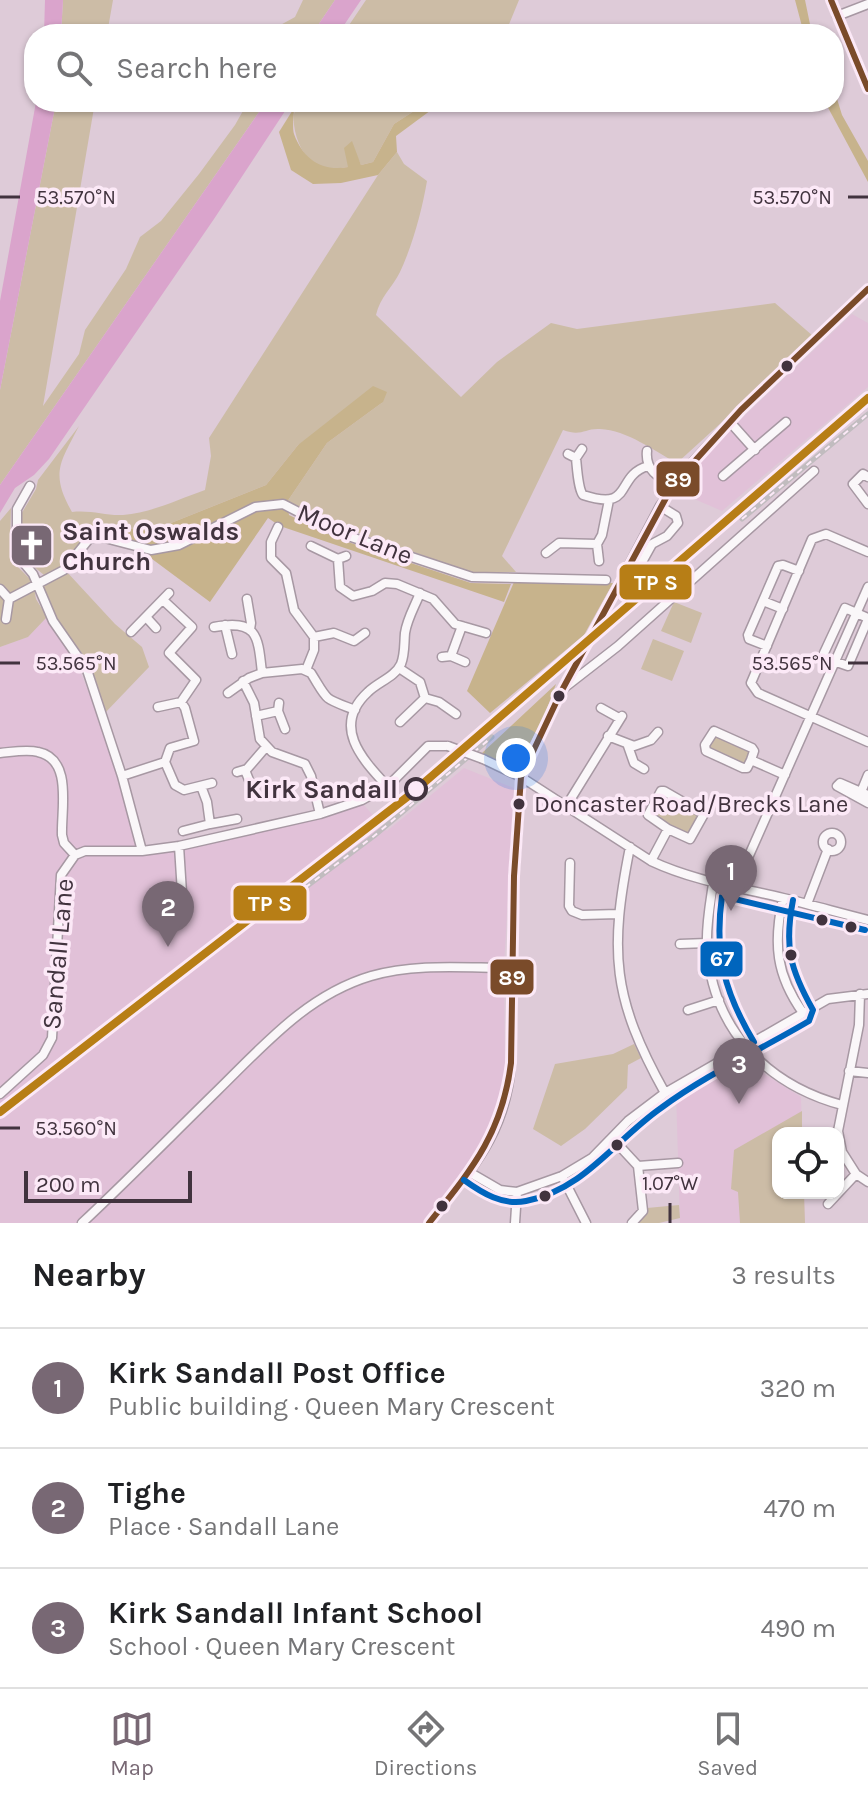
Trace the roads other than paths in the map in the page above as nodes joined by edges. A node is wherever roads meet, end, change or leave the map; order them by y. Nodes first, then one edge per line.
1 (831, 0) edge
2 (868, 4) edge
3 (837, 16) junction
4 (840, 24) edge
5 (844, 32) edge
6 (868, 89) edge
7 (868, 289) edge
8 (730, 422) junction
9 (786, 422) dead end
10 (582, 449) dead end
11 (755, 450) junction
12 (647, 451) dead end
13 (648, 466) junction
14 (814, 471) dead end
15 (723, 476) dead end
16 (868, 477) edge
17 (673, 485) junction
18 (30, 486) dead end
19 (609, 500) junction
20 (868, 504) edge
21 (660, 506) junction
22 (278, 527) dead end
23 (597, 544) junction
24 (311, 546) dead end
25 (868, 552) edge
26 (546, 553) dead end
27 (599, 561) dead end
28 (642, 562) dead end
29 (799, 571) junction
30 (606, 580) dead end
31 (37, 584) junction
32 (868, 587) edge
33 (0, 589) edge
34 (420, 593) junction
35 (9, 599) junction
36 (247, 599) dead end
37 (763, 601) junction
38 (783, 609) junction
39 (857, 613) junction
40 (476, 615) dead end
41 (146, 617) junction
42 (868, 618) edge
43 (6, 619) dead end
44 (225, 625) junction
45 (462, 626) junction
46 (214, 627) dead end
47 (156, 628) dead end
48 (473, 628) junction
49 (250, 629) junction
50 (131, 632) dead end
51 (486, 633) dead end
52 (314, 637) junction
53 (363, 640) dead end
54 (767, 646) junction
55 (232, 654) dead end
56 (465, 662) dead end
57 (835, 662) junction
58 (399, 668) junction
59 (306, 670) junction
60 (262, 673) junction
61 (243, 681) junction
62 (562, 690) junction
63 (228, 693) dead end
64 (425, 698) junction
65 (181, 702) junction
66 (158, 707) dead end
67 (601, 708) dead end
68 (355, 710) junction
69 (456, 714) dead end
70 (256, 716) junction
71 (811, 717) junction
72 (400, 722) dead end
73 (285, 729) dead end
74 (659, 730) dead end
75 (608, 736) junction
76 (868, 742) edge
77 (628, 746) junction
78 (266, 747) junction
79 (0, 753) edge
80 (751, 760) junction
81 (165, 762) junction
82 (644, 769) dead end
83 (785, 775) junction
84 (868, 775) edge
85 (122, 776) junction
86 (521, 777) junction
87 (212, 783) dead end
88 (201, 786) junction
89 (387, 786) junction
90 (253, 790) dead end
91 (864, 794) edge
92 (868, 803) edge
93 (567, 805) junction
94 (320, 814) junction
95 (237, 819) dead end
96 (210, 824) junction
97 (668, 829) junction
98 (183, 831) dead end
99 (179, 846) junction
100 (630, 847) junction
101 (828, 849) dead end
102 (142, 851) junction
103 (75, 855) junction
104 (651, 861) junction
105 (570, 863) dead end
106 (713, 884) junction
107 (735, 887) junction
108 (783, 898) junction
109 (172, 904) dead end
110 (807, 904) junction
111 (618, 914) junction
112 (868, 920) edge
113 (707, 943) junction
114 (680, 944) dead end
115 (511, 968) junction
116 (864, 994) edge
117 (719, 1000) junction
118 (688, 1010) dead end
119 (803, 1013) junction
120 (745, 1047) junction
121 (849, 1071) junction
122 (868, 1073) edge
123 (665, 1093) junction
124 (0, 1094) edge
125 (842, 1105) junction
126 (612, 1138) junction
127 (678, 1163) dead end
128 (638, 1166) junction
129 (469, 1172) junction
130 (856, 1174) junction
131 (562, 1176) junction
132 (868, 1182) edge
133 (517, 1192) junction
134 (828, 1204) dead end
135 (86, 1222) edge
136 (429, 1223) edge
137 (515, 1223) edge
138 (586, 1223) edge
139 (632, 1223) edge

1 - 3 street
2 - 3 street
3 - 4 street
5 - 6 street
7 - 8 street
8 - 11 street
8 - 17 street
9 - 11 street
10 - 19 street
11 - 15 street
12 - 13 street
13 - 17 street
13 - 19 street
14 - 62 street
16 - 20 street
17 - 21 street
18 - 31 street
19 - 23 street
21 - 28 street
21 - 62 street, bridge
22 - 52 street
23 - 26 street
23 - 27 street
24 - 34 street
25 - 29 street
29 - 37 street
29 - 38 street
30 - 31 street, Moor Lane
31 - 35 street
31 - 85 street
32 - 39 street
33 - 35 street
34 - 45 street
34 - 58 street
35 - 43 street
36 - 49 street
37 - 38 street
37 - 54 street
38 - 54 street
39 - 42 street
39 - 57 street
39 - 57 street
40 - 48 street
41 - 47 street
41 - 50 street
41 - 65 street
42 - 57 street
44 - 46 street
44 - 49 street
44 - 55 street
45 - 48 street
45 - 56 street
48 - 51 street
49 - 60 street
52 - 53 street
52 - 59 street
54 - 71 street
57 - 71 street
58 - 64 street
58 - 68 street
59 - 60 street
59 - 68 street
60 - 61 street
61 - 63 street
61 - 70 street
62 - 86 street
64 - 69 street
64 - 72 street
65 - 66 street
65 - 81 street
67 - 75 street
68 - 89 street
70 - 73 street
70 - 78 street
71 - 76 street
71 - 83 street
74 - 77 street
75 - 77 street
75 - 93 street
77 - 82 street
78 - 90 street
78 - 94 street
79 - 103 street
80 - 80 street
80 - 83 street
81 - 85 street
81 - 88 street
83 - 107 street
84 - 91 street
85 - 102 street
86 - 89 street, Sandall Lane, bridge
86 - 93 street, Sandall Lane
86 - 115 street
87 - 88 street
88 - 96 street
89 - 94 street, Sandall Lane
91 - 92 street
93 - 100 street, Sandall Lane
94 - 99 street, Sandall Lane
95 - 96 street
96 - 98 street
97 - 97 street
97 - 104 street
99 - 102 street, Sandall Lane
99 - 109 street
100 - 104 street, Sandall Lane
100 - 111 street
101 - 110 street
102 - 103 street, Sandall Lane
103 - 124 street, Sandall Lane
104 - 106 street, Sandall Lane
105 - 111 street
106 - 107 street, Sandall Lane
106 - 113 street
107 - 108 street, Sandall Lane
108 - 110 street, Sandall Lane
108 - 119 street
110 - 112 street, Sandall Lane
111 - 123 street
113 - 114 street
113 - 117 street
115 - 129 street
115 - 135 street
116 - 119 street
116 - 121 street
117 - 118 street
117 - 120 street
119 - 120 street
120 - 123 street
120 - 125 street
121 - 122 street
121 - 125 street
123 - 126 street
125 - 130 street
126 - 128 street
126 - 131 street
127 - 128 street
128 - 139 street
129 - 133 street
129 - 136 street
130 - 132 street
130 - 134 street
131 - 133 street
131 - 138 street
133 - 137 street

